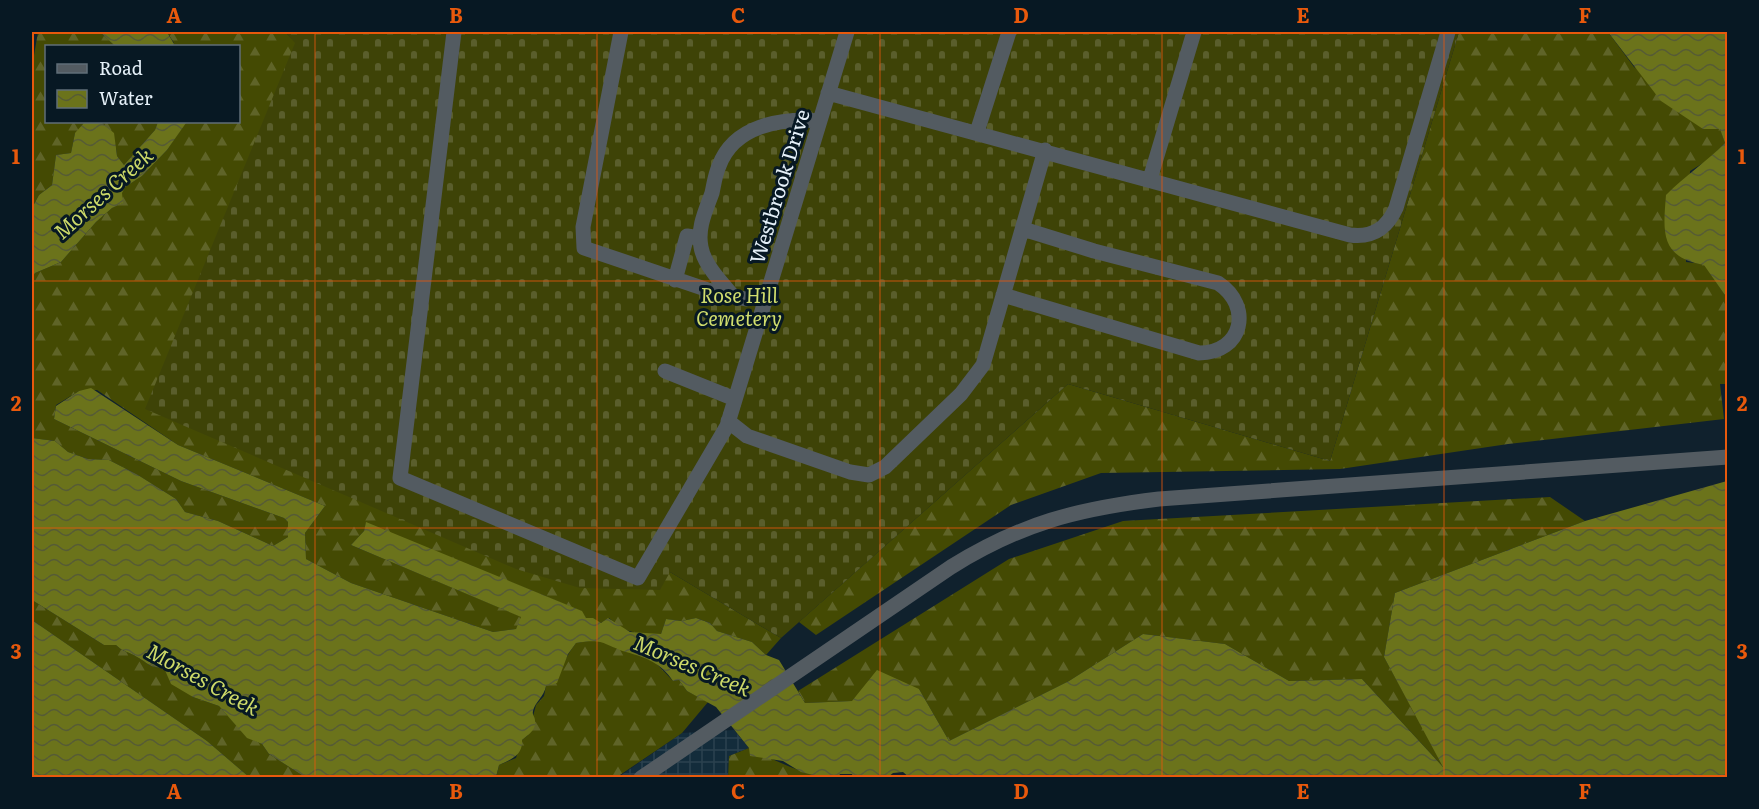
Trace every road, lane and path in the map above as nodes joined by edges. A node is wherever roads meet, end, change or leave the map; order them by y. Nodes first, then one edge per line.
1 (454, 32) edge
2 (621, 32) edge
3 (847, 32) edge
4 (1009, 32) edge
5 (1194, 32) edge
6 (1448, 32) edge
7 (828, 93) junction
8 (820, 121) junction
9 (977, 132) junction
10 (1045, 150) junction
11 (1150, 178) junction
12 (1023, 229) junction
13 (700, 238) junction
14 (675, 280) junction
15 (768, 291) junction
16 (1003, 295) junction
17 (734, 296) junction
18 (665, 371) dead end
19 (735, 399) junction
20 (729, 421) junction
21 (1728, 457) edge
22 (641, 777) edge

1 - 20 lane, Westbrook Drive
2 - 14 lane
3 - 7 lane, Westbrook Drive
4 - 9 lane
5 - 11 lane
6 - 11 lane
7 - 8 lane, Westbrook Drive
7 - 9 lane
8 - 13 lane
8 - 15 lane, Westbrook Drive
9 - 10 lane
10 - 11 lane
10 - 12 lane
12 - 16 lane
12 - 16 lane
13 - 14 lane
13 - 17 lane
14 - 17 lane
15 - 17 lane
15 - 19 lane, Westbrook Drive
16 - 20 lane
18 - 19 lane
19 - 20 lane, Westbrook Drive
21 - 22 lane

